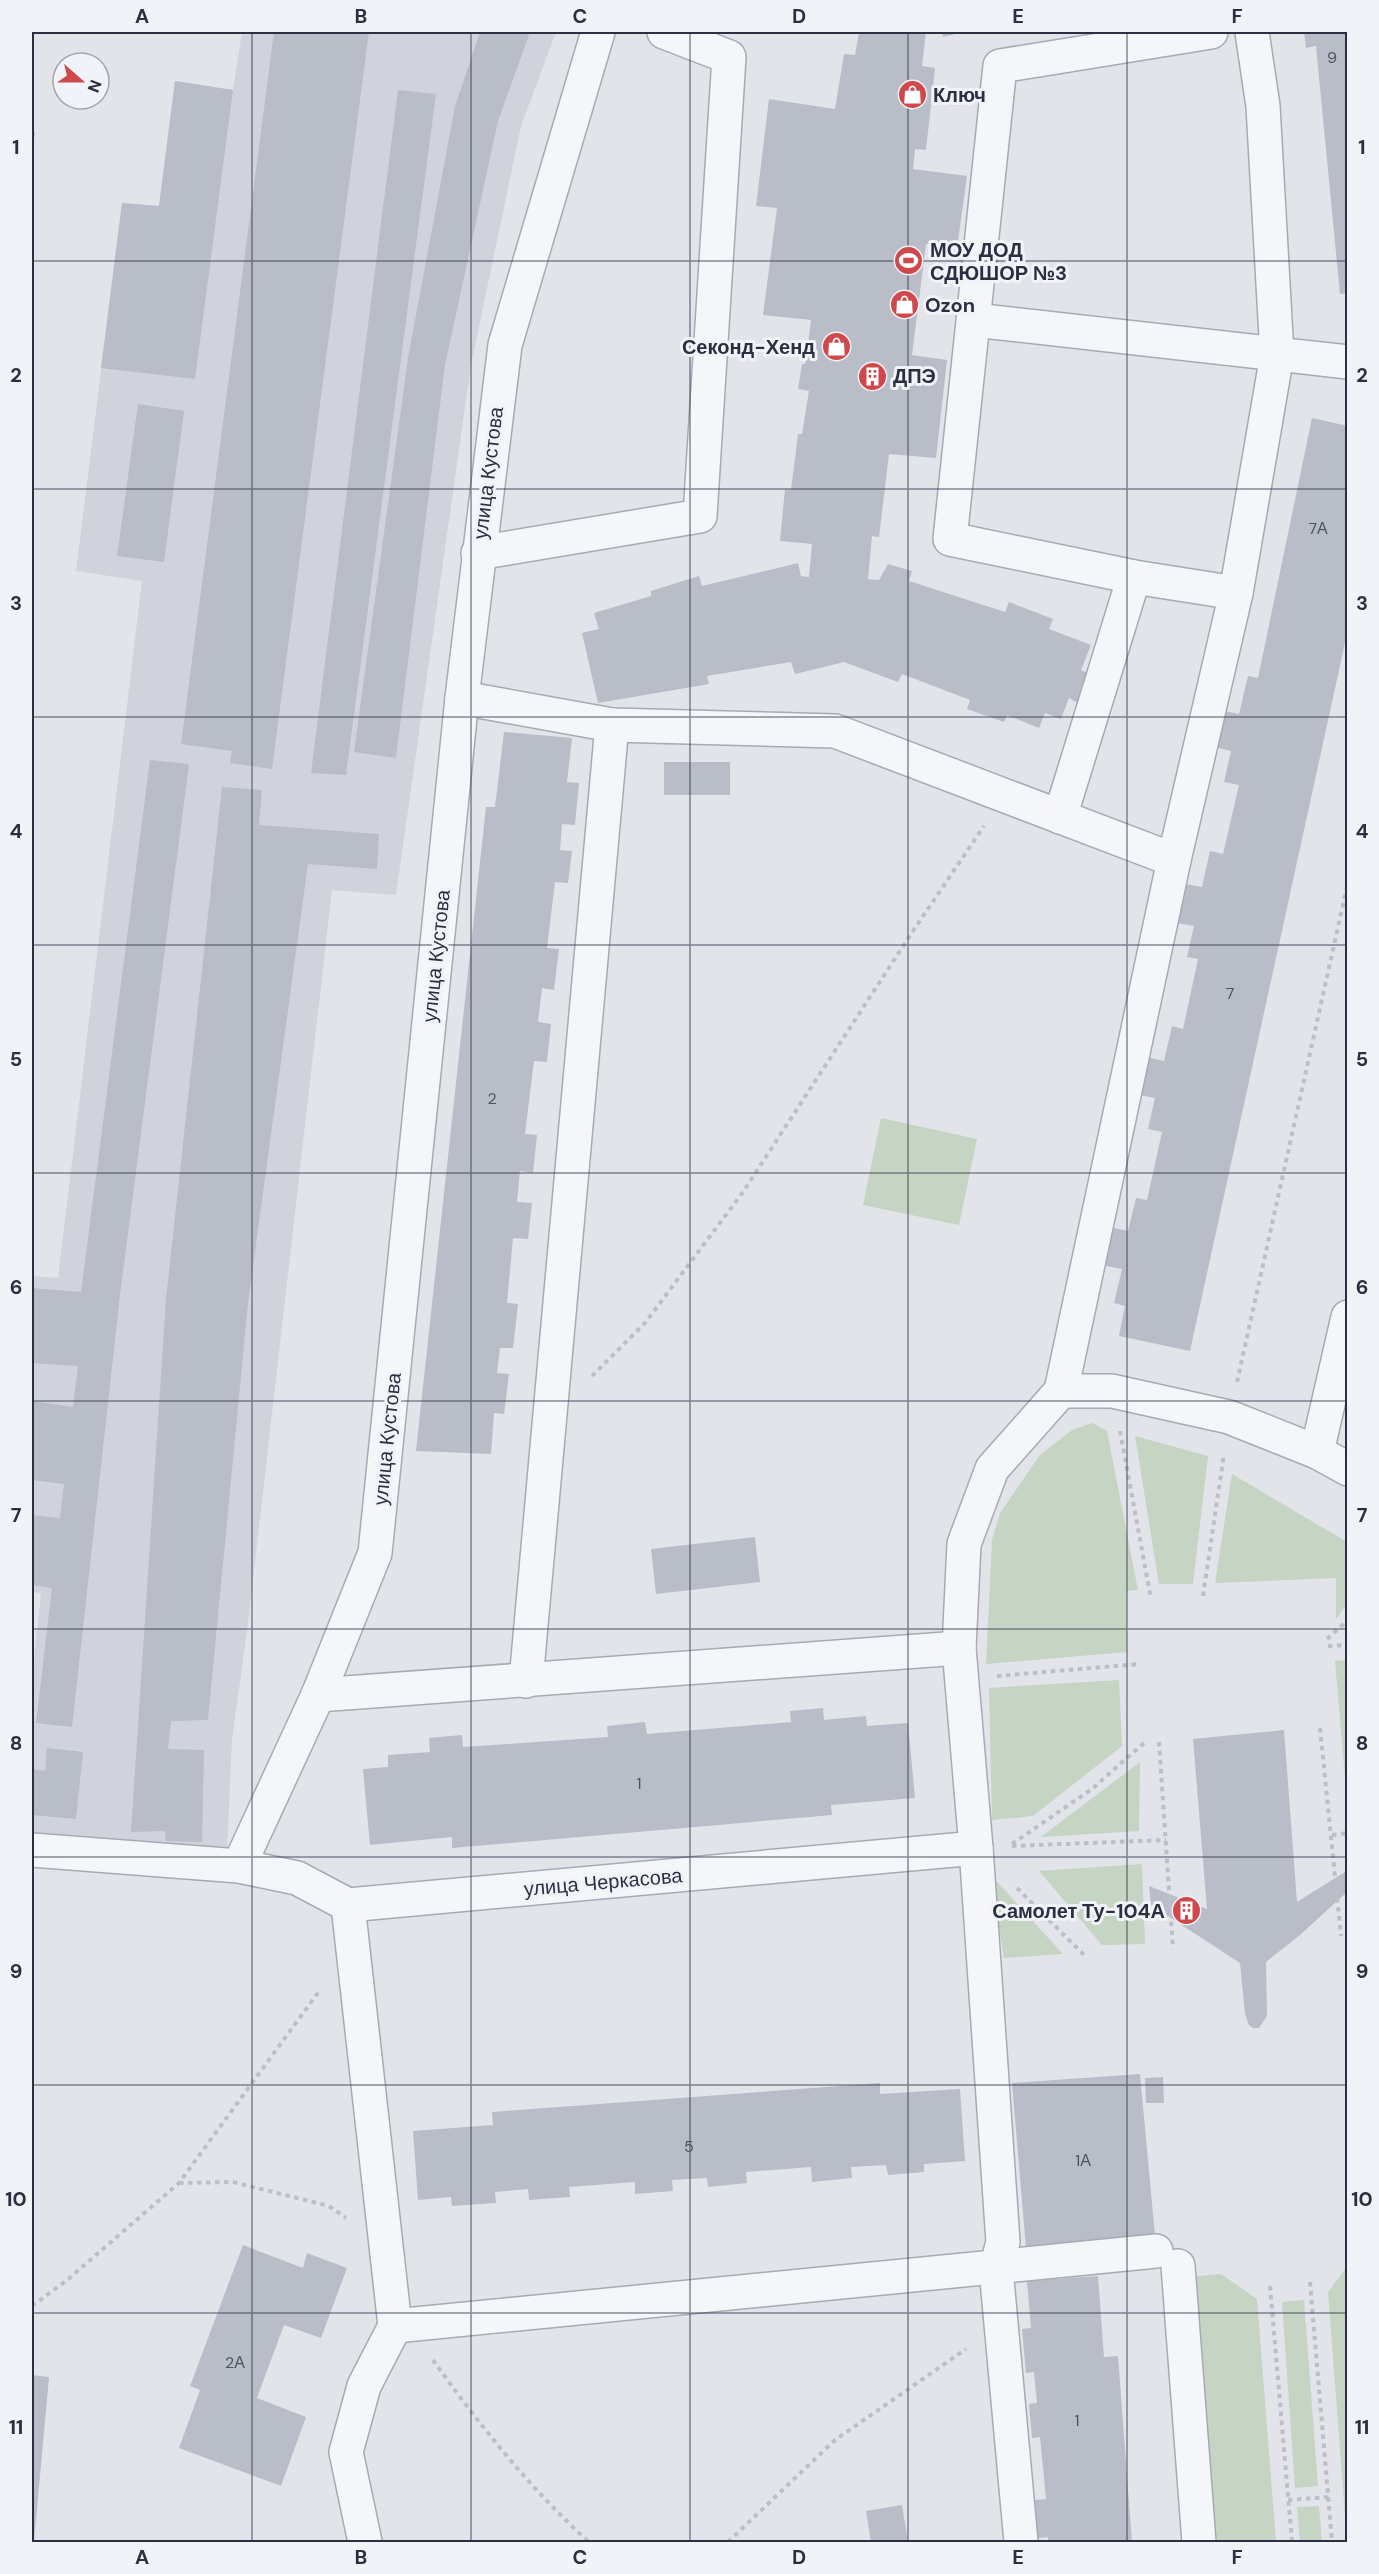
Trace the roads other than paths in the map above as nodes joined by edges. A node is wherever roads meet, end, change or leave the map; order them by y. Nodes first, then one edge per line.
1 (598, 32) edge
2 (664, 32) edge
3 (1211, 32) edge
4 (1252, 32) edge
5 (974, 320) junction
6 (1277, 355) junction
7 (1347, 362) edge
8 (478, 553) junction
9 (1134, 577) junction
10 (1236, 593) junction
11 (462, 698) junction
12 (612, 725) junction
13 (1060, 817) junction
14 (1174, 860) junction
15 (1347, 1317) edge
16 (1061, 1390) junction
17 (1317, 1452) junction
18 (1347, 1470) edge
19 (960, 1664) junction
20 (526, 1681) junction
21 (318, 1695) junction
22 (976, 1848) junction
23 (32, 1850) edge
24 (238, 1866) junction
25 (348, 1905) junction
26 (996, 2269) junction
27 (402, 2326) junction
28 (365, 2542) edge
29 (1021, 2542) edge
30 (1199, 2542) edge

1 - 8 street, улица Кустова
2 - 8 street
3 - 5 street
4 - 6 street
5 - 6 street
5 - 9 street
6 - 7 street
6 - 10 street
8 - 11 street, улица Кустова
9 - 10 street
9 - 13 street
10 - 14 street
11 - 12 street
11 - 21 street, улица Кустова
12 - 13 street
12 - 20 street
13 - 14 street
14 - 16 street
15 - 17 street
16 - 17 street
16 - 19 street
17 - 18 street
19 - 20 street
19 - 22 street
20 - 21 street
21 - 24 street, улица Кустова
22 - 25 street, улица Черкасова
22 - 26 street
23 - 24 street
24 - 25 street
25 - 27 street
26 - 27 street
26 - 29 street
26 - 30 street
27 - 28 street

